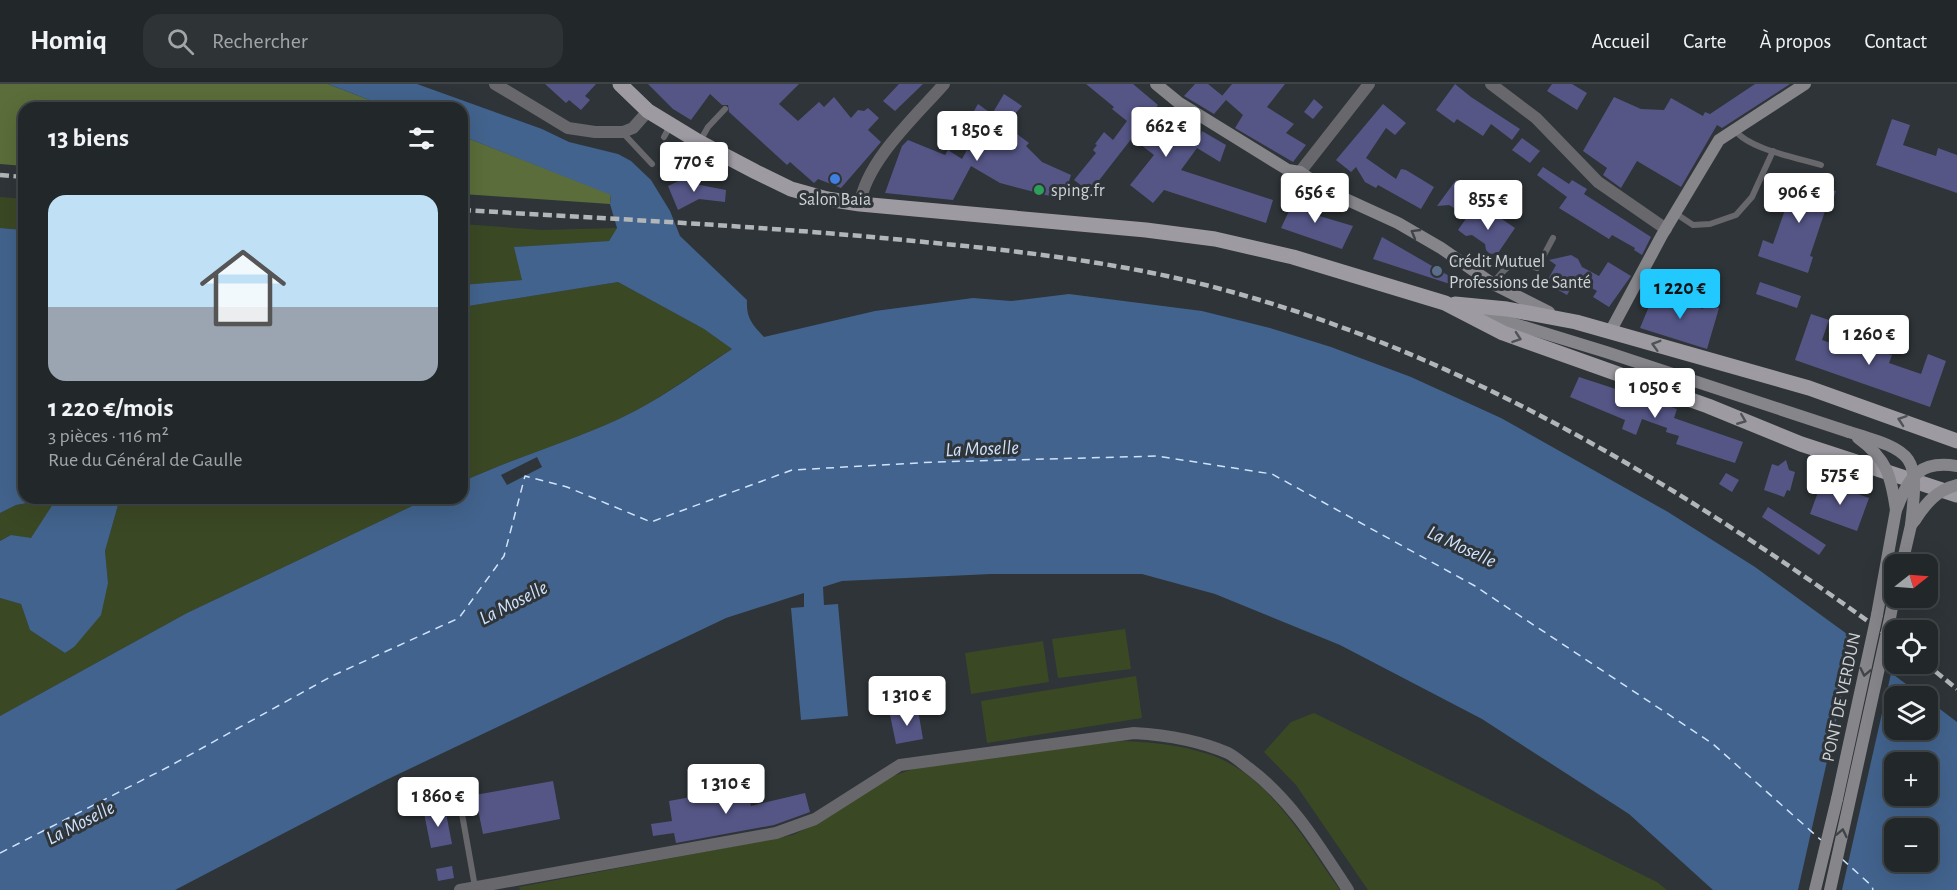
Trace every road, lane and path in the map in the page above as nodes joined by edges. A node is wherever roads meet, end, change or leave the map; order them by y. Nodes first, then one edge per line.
1 (495, 84) edge
2 (620, 84) edge
3 (944, 84) edge
4 (1156, 84) edge
5 (1369, 84) edge
6 (1491, 84) edge
7 (1805, 84) edge
8 (725, 109) dead end
9 (648, 111) junction
10 (1735, 130) junction
11 (623, 132) junction
12 (699, 142) junction
13 (1773, 151) junction
14 (652, 164) dead end
15 (1821, 165) dead end
16 (1300, 172) junction
17 (860, 204) junction
18 (1675, 213) junction
19 (1666, 229) junction
20 (1553, 238) dead end
21 (1493, 284) junction
22 (1445, 303) junction
23 (1576, 322) junction
24 (1610, 333) junction
25 (1849, 432) junction
26 (1957, 441) edge
27 (1957, 466) edge
28 (1915, 474) junction
29 (1957, 485) edge
30 (1957, 495) edge
31 (1896, 510) junction
32 (1911, 525) junction
33 (1904, 554) edge
34 (1892, 608) edge
35 (431, 801) dead end
36 (475, 887) junction
37 (460, 890) edge
38 (1348, 890) edge
39 (1815, 890) edge
40 (1830, 890) edge

1 - 11 street
2 - 9 main road
3 - 17 street
4 - 16 main road
5 - 16 street
6 - 19 street
7 - 10 main road
8 - 12 lane
9 - 11 street
9 - 12 main road
10 - 13 lane
10 - 18 main road
11 - 14 lane
12 - 17 main road
13 - 15 lane
13 - 18 lane
21 -> 16 main road
17 - 22 main road
18 - 19 main road
19 - 24 main road
20 - 21 lane
21 - 23 main road
22 - 23 main road
22 - 25 main road
22 -> 30 main road
23 - 24 main road
26 -> 24 main road
25 - 28 main road, bridge
25 - 31 main road, PONT DE VERDUN, bridge
27 - 28 main road, bridge
28 - 31 main road, PONT DE VERDUN, bridge
28 - 32 main road, bridge
29 - 32 main road, bridge
31 -> 39 main road, PONT DE VERDUN, bridge
32 - 33 main road
40 -> 34 main road, PONT DE VERDUN, bridge
35 - 36 lane
36 - 37 street
36 - 38 street

